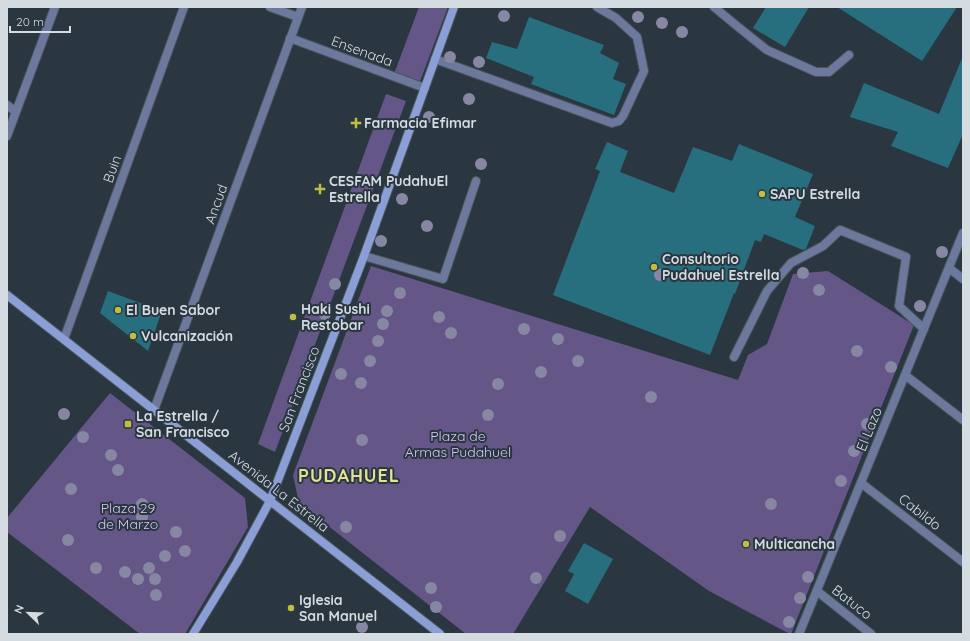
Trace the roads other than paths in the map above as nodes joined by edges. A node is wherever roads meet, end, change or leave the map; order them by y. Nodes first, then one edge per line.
1 (55, 7) edge
2 (184, 7) edge
3 (270, 7) edge
4 (302, 7) edge
5 (454, 7) edge
6 (597, 7) edge
7 (714, 7) edge
8 (298, 17) junction
9 (290, 38) junction
10 (849, 55) dead end
11 (435, 59) junction
12 (425, 88) junction
13 (7, 105) edge
14 (16, 112) junction
15 (7, 136) edge
16 (476, 181) dead end
17 (963, 233) edge
18 (364, 256) junction
19 (949, 268) junction
20 (963, 279) edge
21 (7, 295) edge
22 (924, 329) junction
23 (64, 339) junction
24 (734, 357) dead end
25 (905, 375) junction
26 (154, 410) junction
27 (963, 420) edge
28 (861, 482) junction
29 (270, 501) junction
30 (963, 562) edge
31 (816, 591) junction
32 (193, 634) edge
33 (440, 634) edge
34 (799, 634) edge
35 (871, 634) edge

1 - 14 street
2 - 23 street, Buin
3 - 8 street
4 - 8 street, Ancud
5 - 11 main road, San Francisco
6 - 11 street
7 - 10 street
8 - 9 street, Ancud
9 - 12 street, Ensenada
9 - 26 street, Ancud
11 - 12 main road, San Francisco
12 - 18 main road, San Francisco
13 - 14 street
14 - 15 street
16 - 18 street
17 - 19 street, El Lazo
18 - 29 main road, San Francisco
19 - 20 street
19 - 22 street, El Lazo
21 - 23 main road, Avenida La Estrella
22 - 24 street
22 - 25 street, El Lazo
23 - 26 main road, Avenida La Estrella
25 - 27 street
25 - 28 street, El Lazo
26 - 29 main road, Avenida La Estrella
28 - 30 street, Cabildo
28 - 31 street, El Lazo
29 - 32 main road, San Francisco
29 - 33 main road, Avenida La Estrella
31 - 34 street, El Lazo
31 - 35 street, Batuco

